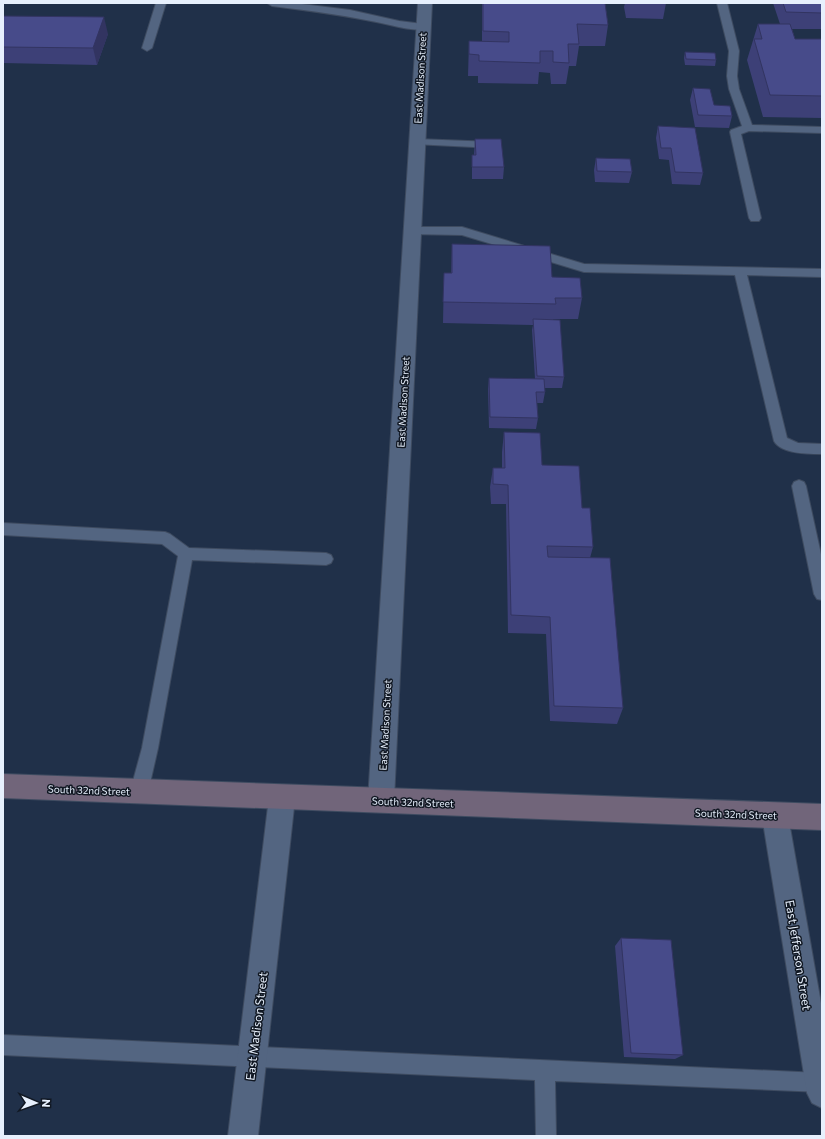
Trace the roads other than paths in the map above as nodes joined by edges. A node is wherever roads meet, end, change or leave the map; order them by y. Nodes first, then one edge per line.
1 (161, 3) edge
2 (272, 3) edge
3 (351, 3) edge
4 (424, 3) edge
5 (722, 3) edge
6 (350, 14) junction
7 (423, 27) junction
8 (147, 48) dead end
9 (748, 128) junction
10 (822, 130) edge
11 (417, 142) junction
12 (494, 145) edge
13 (755, 218) dead end
14 (412, 231) junction
15 (740, 271) junction
16 (822, 273) edge
17 (822, 449) edge
18 (799, 486) dead end
19 (3, 529) edge
20 (186, 554) junction
21 (326, 559) dead end
22 (822, 594) edge
23 (3, 786) edge
24 (138, 792) junction
25 (282, 798) junction
26 (381, 800) junction
27 (776, 816) junction
28 (822, 817) edge
29 (3, 1046) edge
30 (252, 1056) junction
31 (545, 1072) junction
32 (821, 1088) edge
33 (243, 1136) edge
34 (546, 1136) edge

1 - 8 lane
2 - 6 lane
3 - 6 lane
4 - 7 street, East Madison Street
5 - 9 lane
6 - 7 lane
7 - 11 street, East Madison Street
9 - 10 lane
9 - 13 lane
11 - 12 lane
11 - 14 street, East Madison Street
14 - 15 lane
14 - 26 street, East Madison Street
15 - 16 lane
15 - 17 lane
18 - 22 lane
19 - 20 lane
20 - 21 lane
20 - 24 lane
23 - 24 main road, South 32nd Street
24 - 25 main road, South 32nd Street
25 - 26 main road, South 32nd Street
25 - 30 street, East Madison Street
26 - 27 main road, South 32nd Street
27 - 28 main road, South 32nd Street
27 - 32 street, East Jefferson Street
29 - 30 lane
30 - 31 lane
30 - 33 street, East Madison Street
31 - 32 lane
31 - 34 lane

